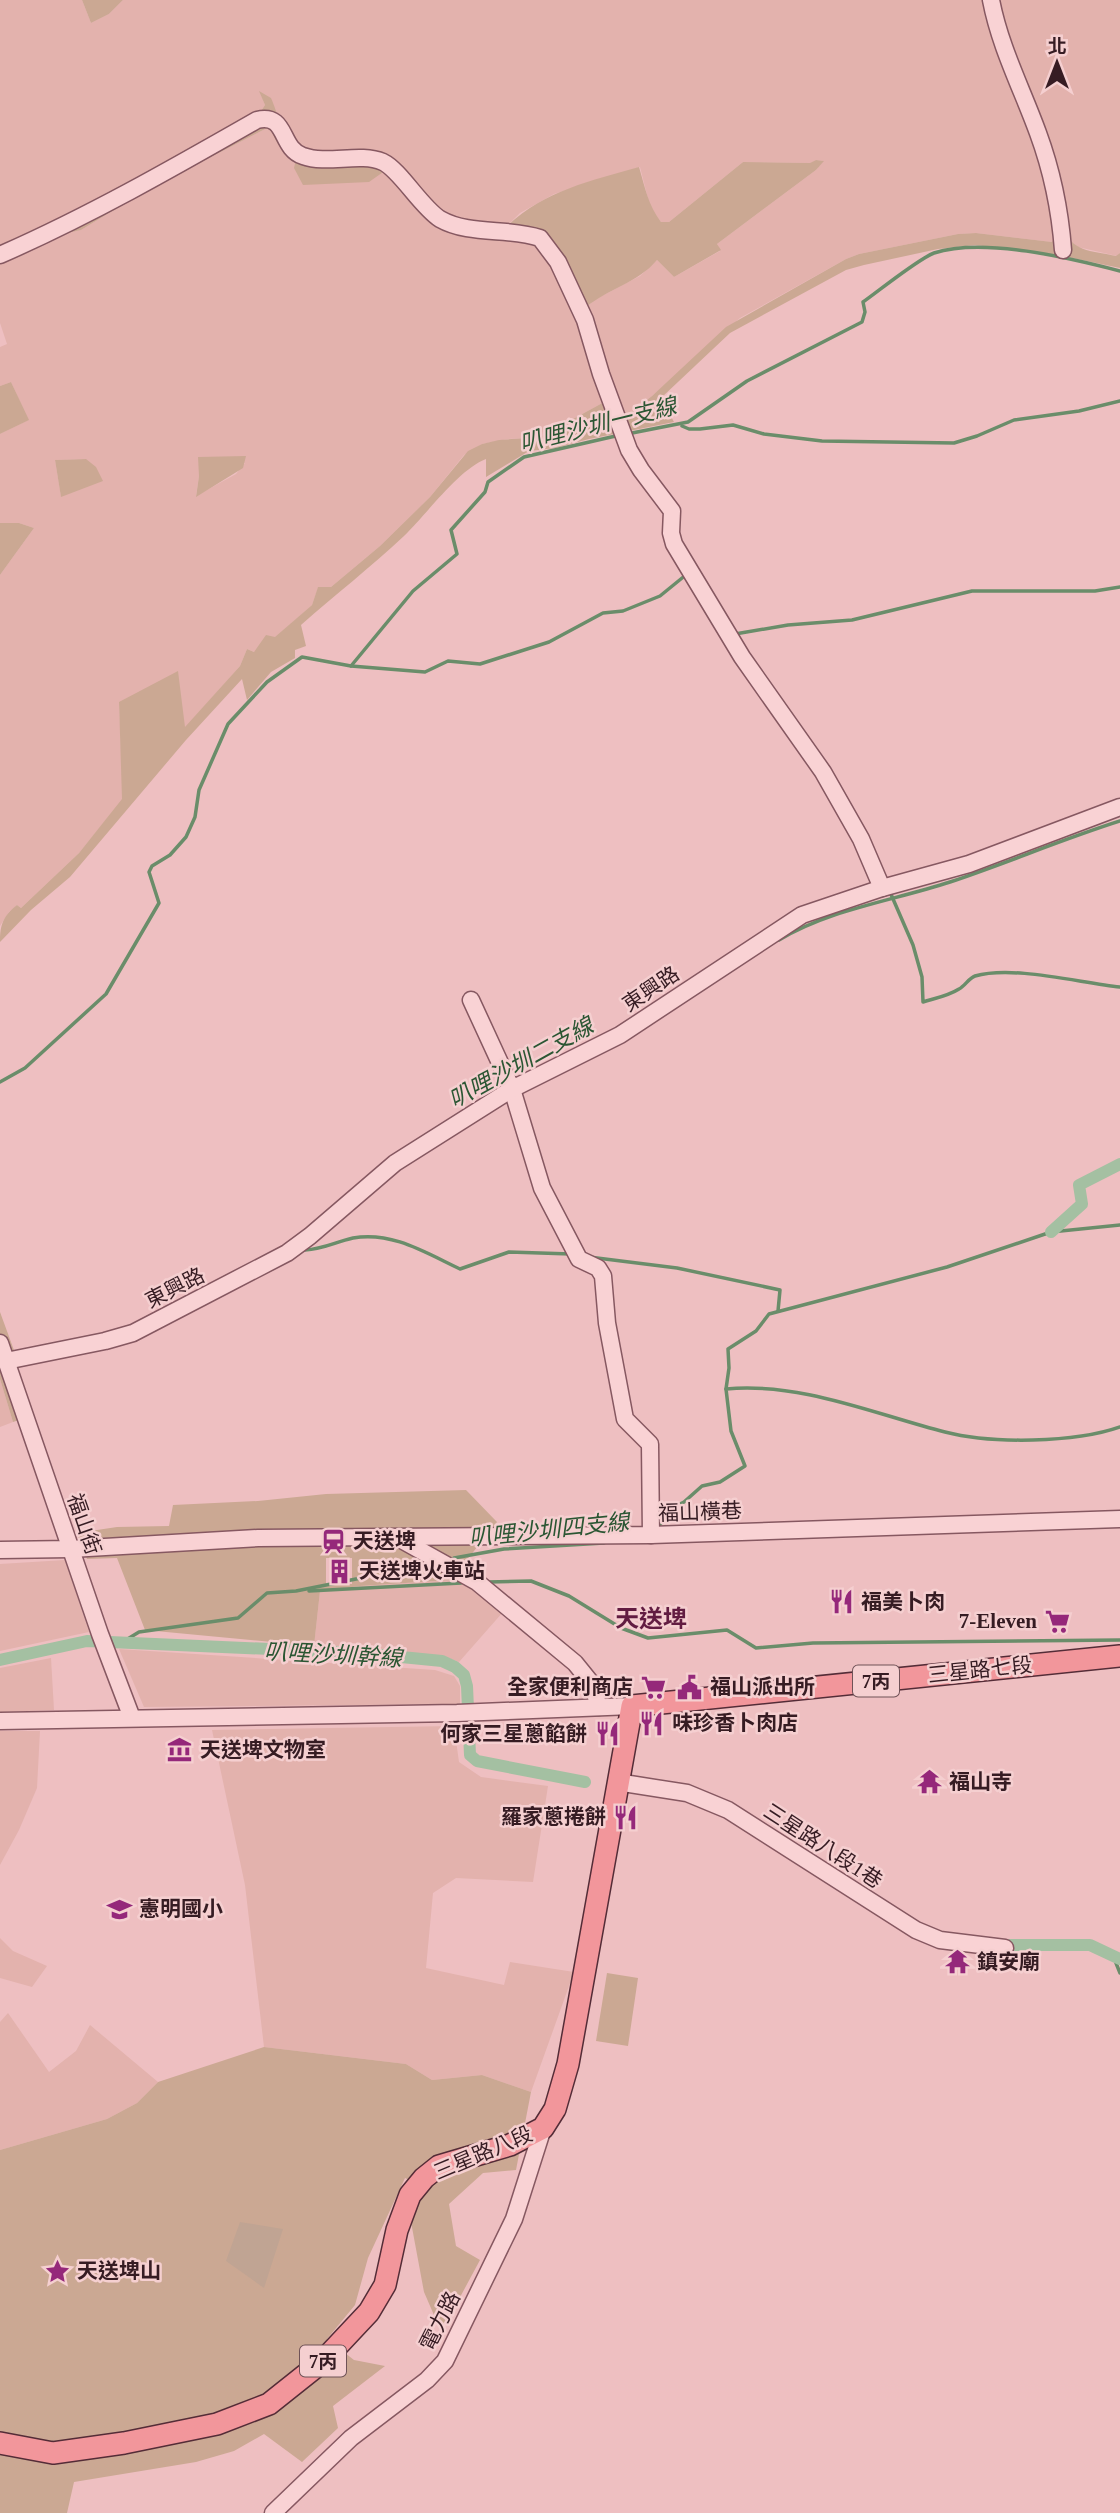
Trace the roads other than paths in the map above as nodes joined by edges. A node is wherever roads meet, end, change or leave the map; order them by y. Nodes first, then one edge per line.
1 (991, 0) edge
2 (1063, 250) dead end
3 (0, 255) edge
4 (1120, 807) edge
5 (882, 888) junction
6 (471, 1000) dead end
7 (512, 1089) junction
8 (0, 1343) edge
9 (6, 1361) junction
10 (1120, 1519) edge
11 (651, 1535) junction
12 (458, 1536) junction
13 (396, 1537) junction
14 (71, 1549) junction
15 (0, 1550) edge
16 (441, 1562) junction
17 (1120, 1656) edge
18 (632, 1706) junction
19 (599, 1707) junction
20 (132, 1718) junction
21 (0, 1721) edge
22 (617, 1782) junction
23 (1005, 1948) dead end
24 (543, 2128) junction
25 (0, 2443) edge
26 (273, 2513) edge

1 - 2 street
3 - 5 street
4 - 5 street, 東興路
5 - 7 street, 東興路
6 - 7 street
7 - 9 street, 東興路
7 - 11 street
8 - 9 street, 福山街
9 - 14 street, 福山街
10 - 11 street, 福山橫巷
11 - 12 street, 福山橫巷
12 - 13 street, 福山橫巷
12 - 16 street
13 - 14 street, 福山橫巷
13 - 16 street
14 - 15 street
14 - 20 street, 福山街
16 - 19 street
17 - 18 main road, 三星路七段 / 7丙
18 - 19 street
18 - 22 main road, 三星路八段
19 - 20 street
20 - 21 street
22 - 23 street, 三星路八段1巷
22 - 24 main road, 三星路八段
24 - 25 main road, 三星路八段 / 7丙
24 - 26 street, 電力路

